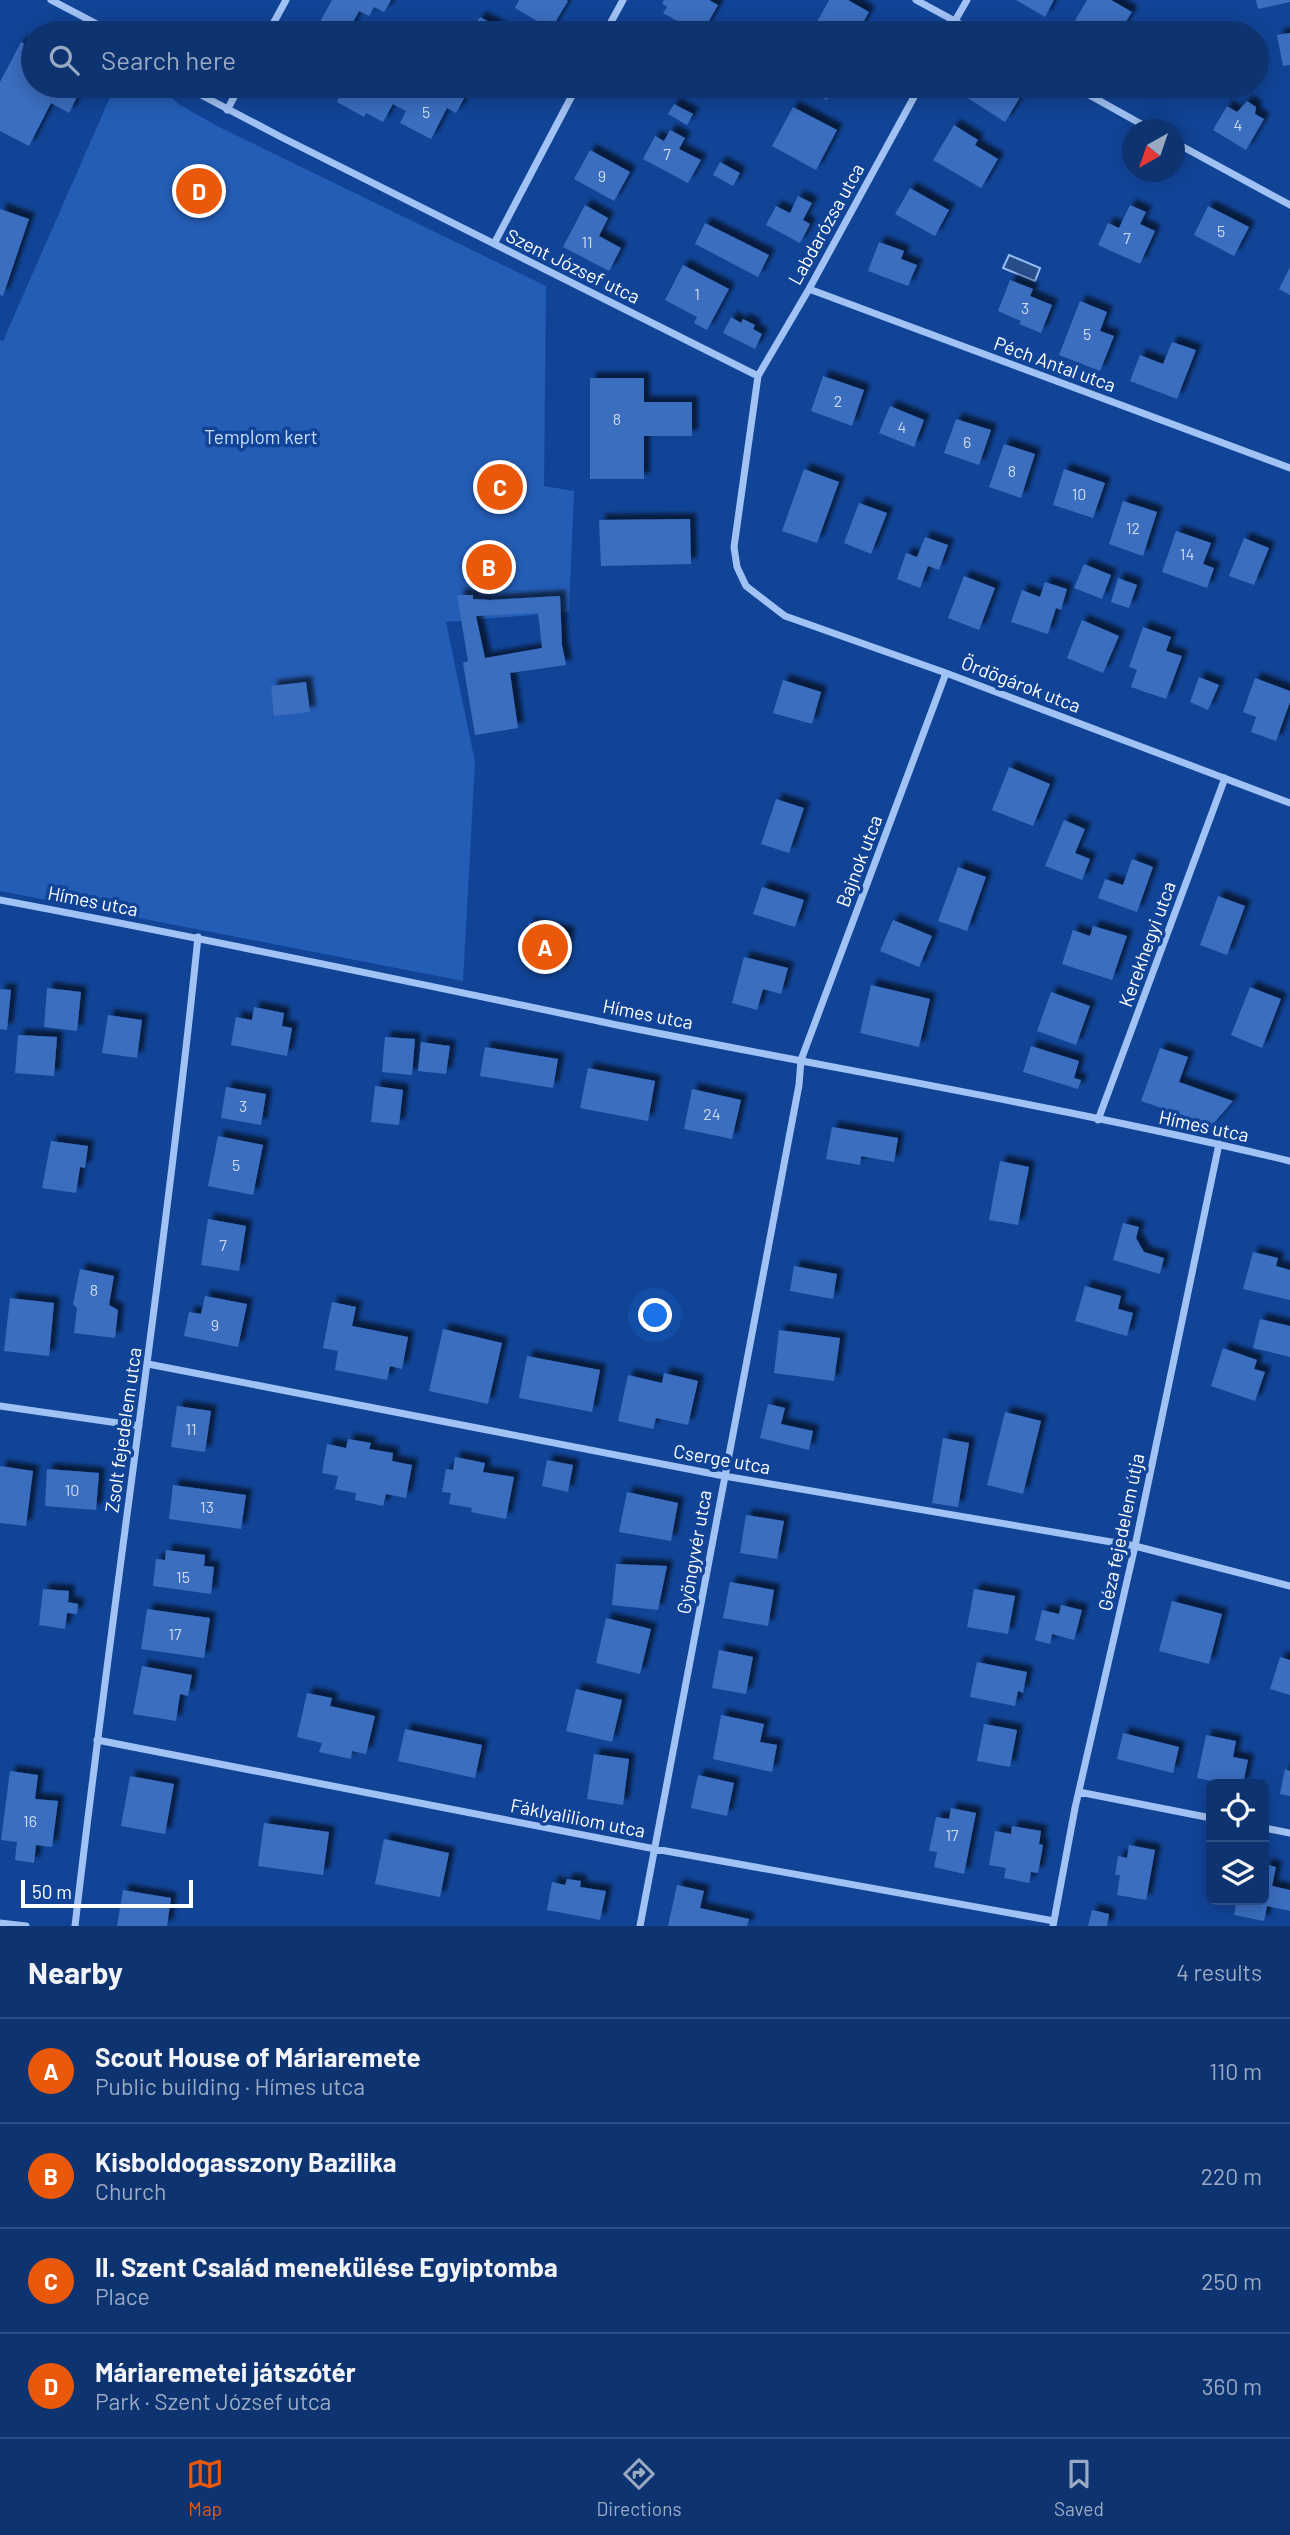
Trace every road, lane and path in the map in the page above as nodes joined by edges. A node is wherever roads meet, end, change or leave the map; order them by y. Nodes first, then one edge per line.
1 (51, 0) edge
2 (286, 0) edge
3 (622, 0) edge
4 (916, 0) edge
5 (967, 0) edge
6 (91, 21) edge
7 (275, 21) edge
8 (611, 21) edge
9 (955, 21) joint
10 (206, 98) edge
11 (234, 98) edge
12 (571, 98) edge
13 (913, 98) edge
14 (1095, 98) edge
15 (227, 110) junction
16 (1132, 119) edge
17 (1185, 148) edge
18 (1290, 205) edge
19 (494, 244) junction
20 (809, 289) junction
21 (758, 376) junction
22 (1290, 468) edge
23 (946, 673) junction
24 (1225, 778) junction
25 (1290, 803) edge
26 (0, 900) edge
27 (198, 937) junction
28 (801, 1060) junction
29 (1098, 1120) junction
30 (1219, 1144) junction
31 (1290, 1161) edge
32 (148, 1364) junction
33 (0, 1405) edge
34 (139, 1426) junction
35 (724, 1476) junction
36 (1135, 1546) junction
37 (1290, 1586) edge
38 (97, 1740) junction
39 (1079, 1792) junction
40 (1206, 1817) edge
41 (1269, 1829) edge
42 (1290, 1833) edge
43 (655, 1849) junction
44 (0, 1923) edge
45 (1053, 1923) edge
46 (26, 1926) edge
47 (75, 1926) edge
48 (640, 1926) edge

1 - 6 street
2 - 7 street
3 - 8 street
4 - 9 street
5 - 9 street
10 - 15 street, Szent József utca
11 - 15 street
12 - 19 street
13 - 20 street, Labdarózsa utca
14 - 16 street
15 - 19 street, Szent József utca
17 - 18 street
19 - 21 street, Szent József utca
20 - 21 street, Labdarózsa utca
20 - 22 street, Péch Antal utca
21 - 23 street, Ördögárok utca
23 - 24 street, Ördögárok utca
23 - 28 street, Bajnok utca
24 - 25 street, Ördögárok utca
24 - 29 street, Kerekhegyi utca
26 - 27 street, Hímes utca
27 - 28 street, Hímes utca
27 - 32 street, Zsolt fejedelem utca
28 - 29 street, Hímes utca
28 - 35 street, Gyöngyvér utca
29 - 30 street, Hímes utca
30 - 31 street, Hímes utca
30 - 36 street, Géza fejedelem útja
32 - 34 street, Zsolt fejedelem utca
32 - 35 street, Cserge utca
33 - 34 street
34 - 38 street, Zsolt fejedelem utca
35 - 36 street, Cserge utca
35 - 43 street, Gyöngyvér utca
36 - 37 street, Cserge utca
36 - 39 street, Géza fejedelem útja
38 - 43 street, Fáklyaliliom utca
38 - 47 street, Zsolt fejedelem utca
39 - 40 street
39 - 45 street, Géza fejedelem útja
41 - 42 street
43 - 45 street, Fáklyaliliom utca
43 - 48 street, Gyöngyvér utca
44 - 46 street

